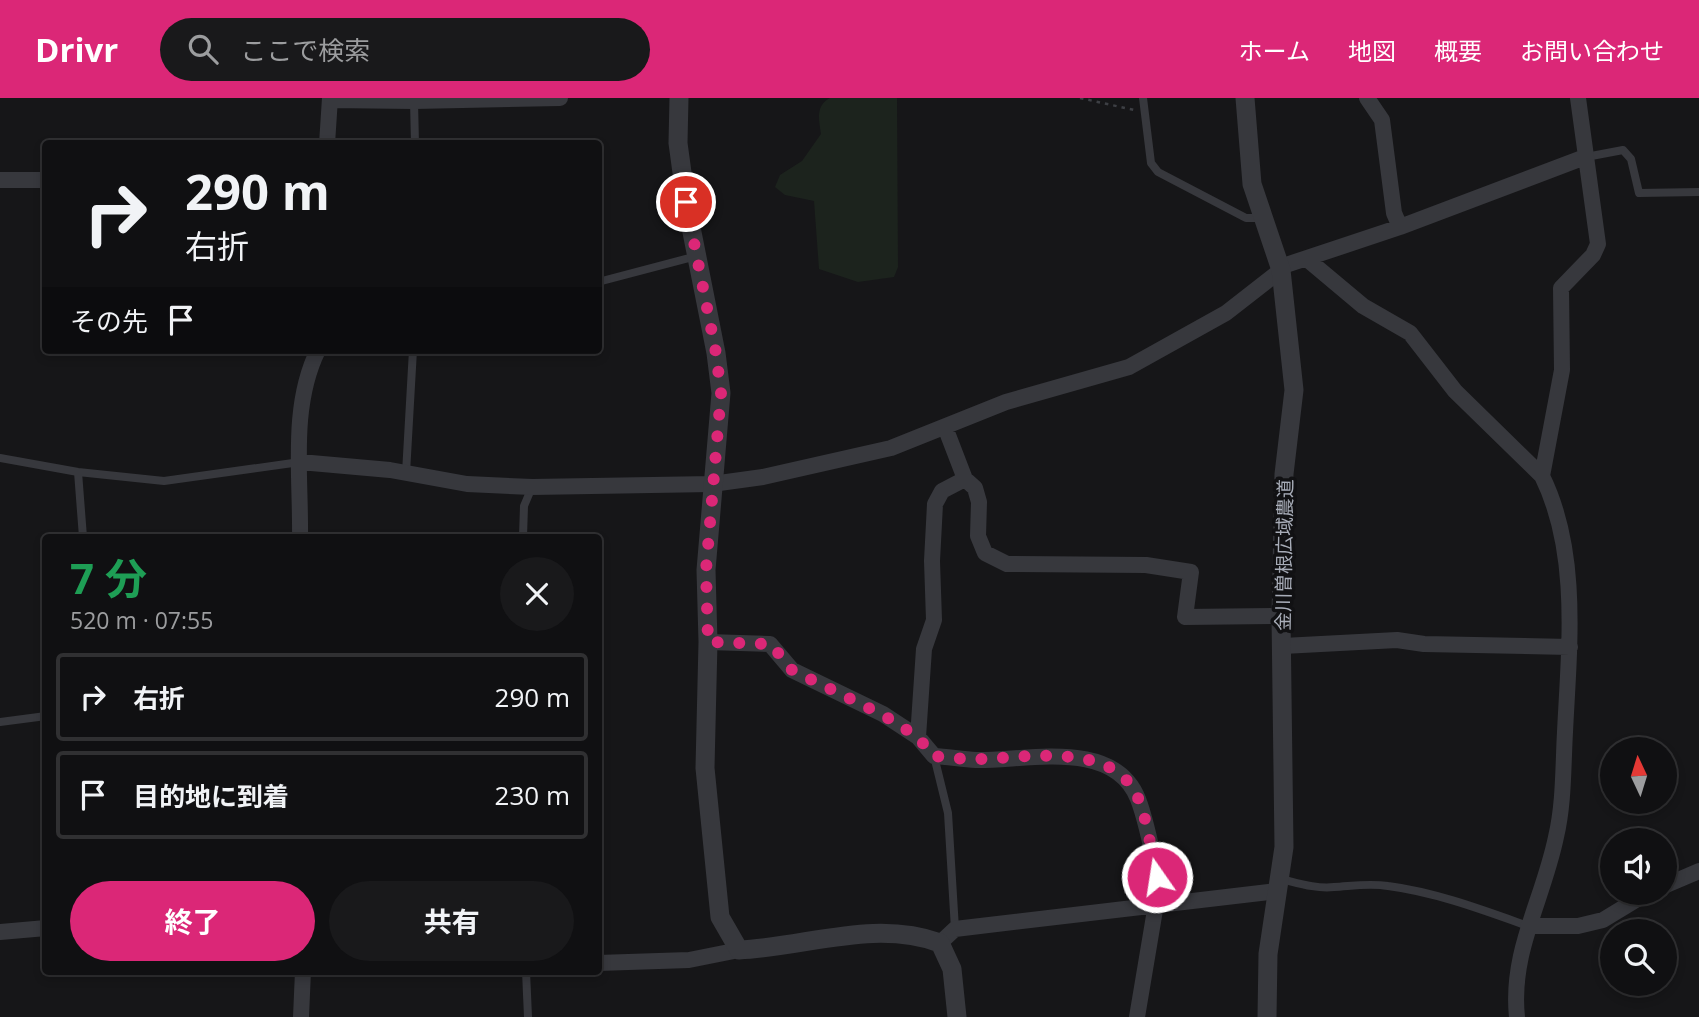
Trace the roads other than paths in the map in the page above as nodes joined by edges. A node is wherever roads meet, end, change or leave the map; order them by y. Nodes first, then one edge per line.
1 (560, 98) edge
2 (679, 98) edge
3 (1143, 98) edge
4 (1245, 98) edge
5 (1367, 98) edge
6 (1578, 98) edge
7 (330, 99) edge
8 (419, 100) edge
9 (327, 140) edge
10 (415, 140) edge
11 (1584, 157) junction
12 (0, 180) edge
13 (42, 180) edge
14 (1699, 192) edge
15 (1262, 218) junction
16 (1400, 227) junction
17 (697, 256) junction
18 (1307, 259) junction
19 (1280, 268) junction
20 (602, 281) edge
21 (316, 354) edge
22 (413, 354) edge
23 (945, 427) junction
24 (0, 458) edge
25 (300, 462) junction
26 (78, 472) junction
27 (406, 473) junction
28 (1542, 476) junction
29 (965, 479) junction
30 (712, 484) junction
31 (532, 487) junction
32 (83, 534) edge
33 (300, 534) edge
34 (523, 534) edge
35 (1281, 616) junction
36 (708, 642) junction
37 (1283, 646) junction
38 (1570, 647) junction
39 (42, 717) edge
40 (0, 722) edge
41 (918, 737) junction
42 (933, 756) junction
43 (1699, 871) edge
44 (1677, 880) edge
45 (1279, 885) junction
46 (1159, 904) junction
47 (1628, 905) edge
48 (1528, 926) junction
49 (42, 928) edge
50 (955, 929) junction
51 (0, 932) edge
52 (940, 943) junction
53 (739, 950) junction
54 (602, 963) edge
55 (303, 975) edge
56 (526, 975) edge
57 (301, 1017) edge
58 (528, 1017) edge
59 (957, 1017) edge
60 (1137, 1017) edge
61 (1267, 1017) edge
62 (1517, 1017) edge

1 - 8 street
2 - 17 street
3 - 15 lane
4 - 15 street, 金川曽根広域農道
5 - 16 street
6 - 11 street
7 - 8 street
7 - 9 street
8 - 10 lane
11 - 14 lane
11 - 16 street
11 - 28 street
12 - 13 street
15 - 19 street, 金川曽根広域農道
16 - 18 street
17 - 20 lane
17 - 30 street
18 - 19 street
18 - 28 street
19 - 23 street
19 - 35 street, 金川曽根広域農道
21 - 25 street
22 - 27 lane
23 - 29 street
23 - 30 street
24 - 26 lane
25 - 26 lane
25 - 27 street
25 - 33 street
26 - 32 lane
27 - 31 street
28 - 38 street
29 - 35 street
29 - 41 street
30 - 31 street
30 - 36 street
31 - 34 lane
35 - 37 street, 金川曽根広域農道
36 - 41 street
36 - 53 street
37 - 38 street
37 - 45 street, 金川曽根広域農道
38 - 48 street
39 - 40 lane
41 - 42 street
42 - 46 street
42 - 50 lane
43 - 44 street
45 - 46 street
45 - 48 lane
45 - 61 street, 金川曽根広域農道
46 - 50 street
46 - 60 street
47 - 48 street
48 - 62 street
49 - 51 street
50 - 52 street
52 - 53 street
52 - 59 street
53 - 54 street
55 - 57 street
56 - 58 lane

